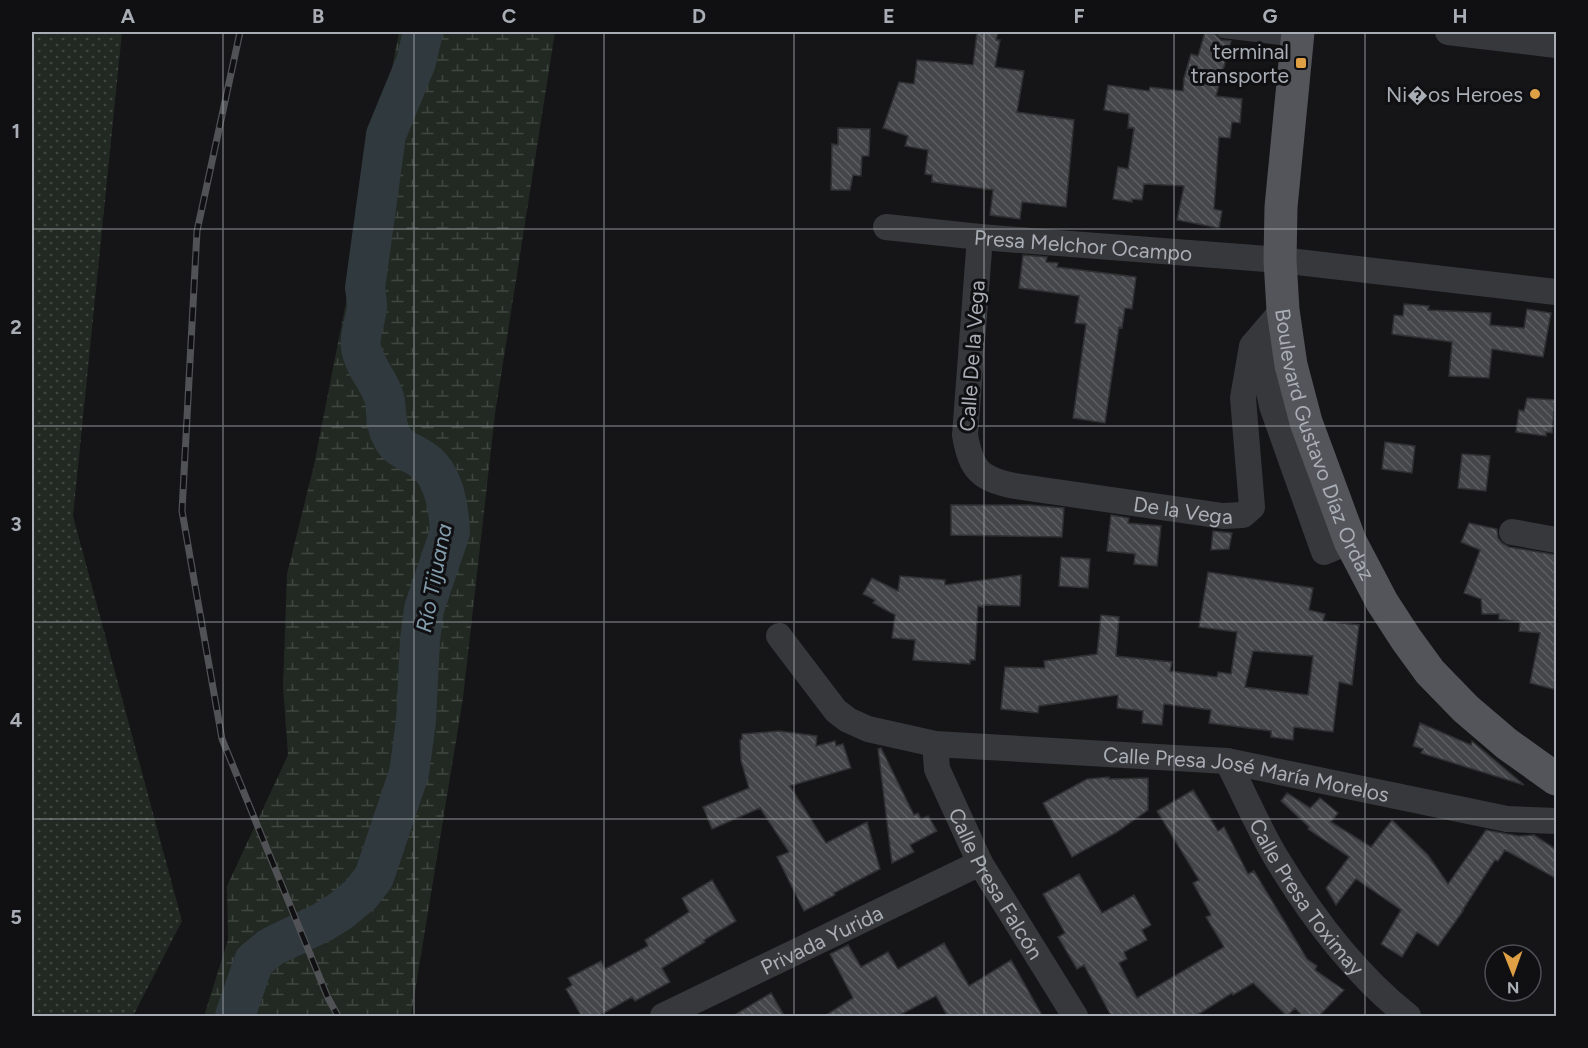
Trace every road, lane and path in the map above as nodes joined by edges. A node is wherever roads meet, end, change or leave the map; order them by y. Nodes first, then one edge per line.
1 (1223, 32) edge
2 (1448, 32) edge
3 (1500, 35) edge
4 (1298, 37) edge
5 (1557, 45) edge
6 (886, 227) dead end
7 (980, 237) junction
8 (1280, 260) junction
9 (1557, 292) edge
10 (1283, 310) junction
11 (1258, 338) junction
12 (978, 472) joint
13 (1512, 532) dead end
14 (1557, 540) edge
15 (1350, 541) junction
16 (779, 636) dead end
17 (935, 744) junction
18 (1227, 761) junction
19 (1557, 779) edge
20 (1557, 821) edge
21 (980, 863) junction
22 (663, 1017) edge
23 (1075, 1017) edge
24 (1408, 1017) edge

1 - 4 lane
2 - 3 street
3 - 5 street
4 - 8 main road, Boulevard Gustavo Díaz Ordaz
6 - 7 street, Presa Melchor Ocampo
7 - 8 street, Presa Melchor Ocampo
7 - 12 street, Calle De la Vega
8 - 9 street, Presa Melchor Ocampo
8 - 10 main road, Boulevard Gustavo Díaz Ordaz
10 - 11 street, De la Vega
10 - 15 main road, Boulevard Gustavo Díaz Ordaz
11 - 12 street, De la Vega
11 - 15 street
13 - 14 street
15 - 19 main road, Boulevard Gustavo Díaz Ordaz
16 - 17 street, Calle Presa José María Morelos
17 - 18 street, Calle Presa José María Morelos
17 - 21 street, Calle Presa Falcón
18 - 20 street, Calle Presa José María Morelos
18 - 24 street, Calle Presa Toximay
21 - 22 street, Privada Yurida
21 - 23 street, Calle Presa Falcón

